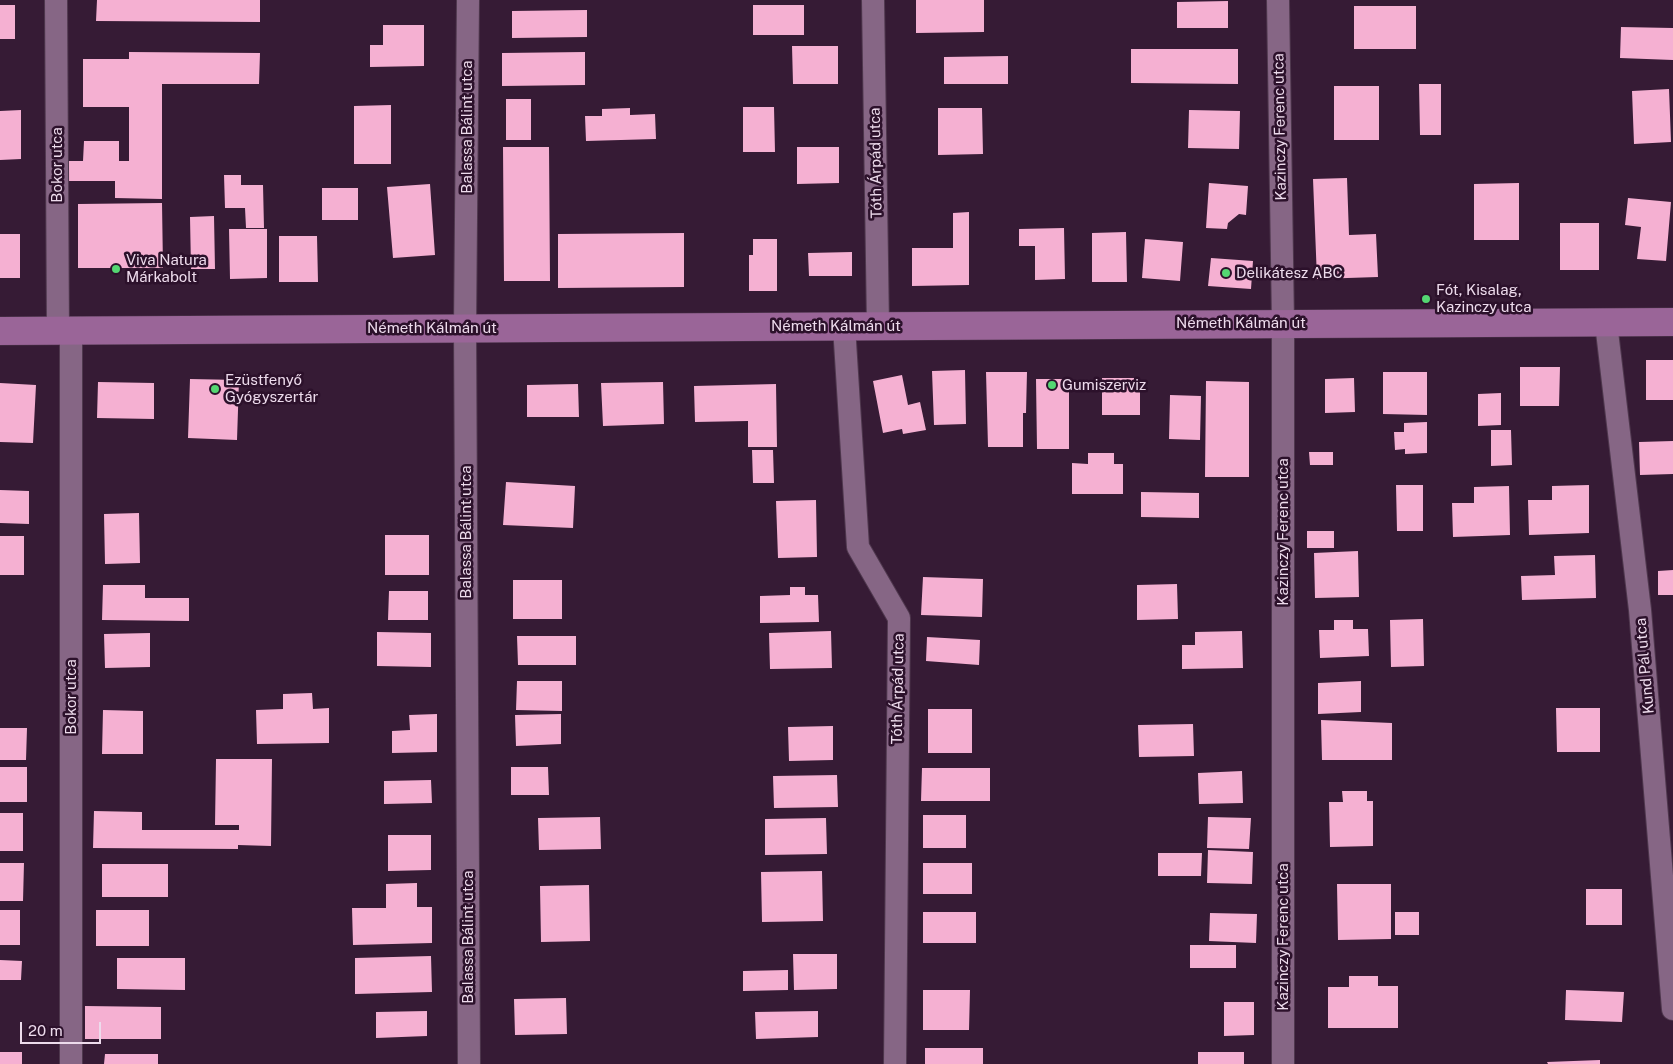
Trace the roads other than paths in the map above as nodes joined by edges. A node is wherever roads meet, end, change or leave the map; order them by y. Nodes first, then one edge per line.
1 (56, 0) edge
2 (468, 0) edge
3 (873, 0) edge
4 (1278, 0) edge
5 (1673, 322) edge
6 (1282, 323) junction
7 (1606, 323) junction
8 (844, 326) junction
9 (878, 326) junction
10 (466, 328) junction
11 (0, 330) edge
12 (64, 330) junction
13 (1673, 1009) edge
14 (71, 1064) edge
15 (469, 1064) edge
16 (895, 1064) edge
17 (1283, 1064) edge

1 - 12 street, Bokor utca
2 - 10 street, Balassa Bálint utca
3 - 9 street, Tóth Árpád utca
4 - 6 street, Kazinczy Ferenc utca
5 - 7 street, Németh Kálmán út
6 - 7 street, Németh Kálmán út
6 - 9 street, Németh Kálmán út
6 - 17 street, Kazinczy Ferenc utca
7 - 13 street, Kund Pál utca
8 - 9 street, Németh Kálmán út
8 - 10 street, Németh Kálmán út
8 - 16 street, Tóth Árpád utca
10 - 12 street, Németh Kálmán út
10 - 15 street, Balassa Bálint utca
11 - 12 street, Németh Kálmán út
12 - 14 street, Bokor utca

